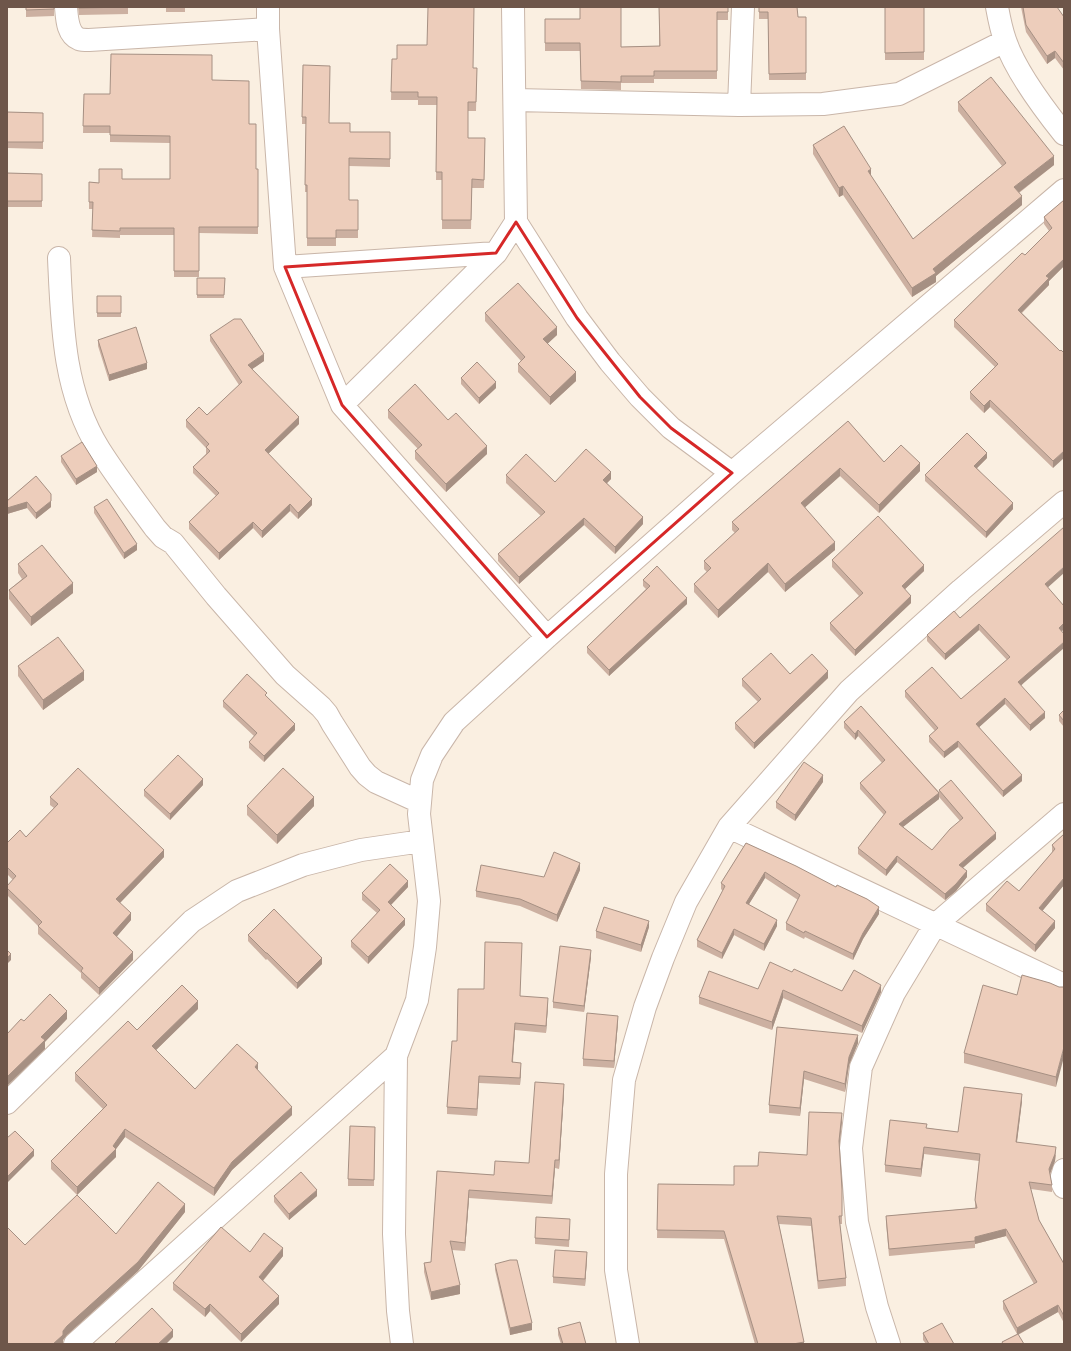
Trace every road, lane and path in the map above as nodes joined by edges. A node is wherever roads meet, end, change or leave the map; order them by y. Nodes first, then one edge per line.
1 (66, 7) edge
2 (268, 7) edge
3 (513, 7) edge
4 (743, 7) edge
5 (996, 7) edge
6 (268, 30) junction
7 (1005, 41) junction
8 (515, 100) junction
9 (739, 106) junction
10 (1064, 134) edge
11 (1064, 190) edge
12 (516, 222) junction
13 (496, 253) junction
14 (59, 258) dead end
15 (285, 267) junction
16 (342, 405) junction
17 (732, 473) junction
18 (1064, 502) edge
19 (547, 637) junction
20 (420, 802) junction
21 (1064, 814) edge
22 (729, 827) junction
23 (422, 841) junction
24 (935, 925) junction
25 (1064, 985) edge
26 (396, 1056) junction
27 (7, 1103) edge
28 (1064, 1170) edge
29 (1064, 1187) edge
30 (75, 1344) edge
31 (402, 1344) edge
32 (628, 1344) edge
33 (889, 1344) edge

1 - 6 street
2 - 6 street
3 - 8 street
4 - 9 street
5 - 7 street
6 - 15 street
7 - 9 street
7 - 10 street
8 - 9 street
8 - 12 street
11 - 17 street
12 - 13 street
12 - 17 street
13 - 15 street
13 - 16 street
14 - 20 street
15 - 16 street
16 - 19 street
17 - 19 street
18 - 22 street
19 - 20 street
20 - 23 street
21 - 24 street
22 - 24 street
22 - 32 street
23 - 26 street
23 - 27 street
24 - 25 street
24 - 33 street
26 - 30 street
26 - 31 street
28 - 29 street

